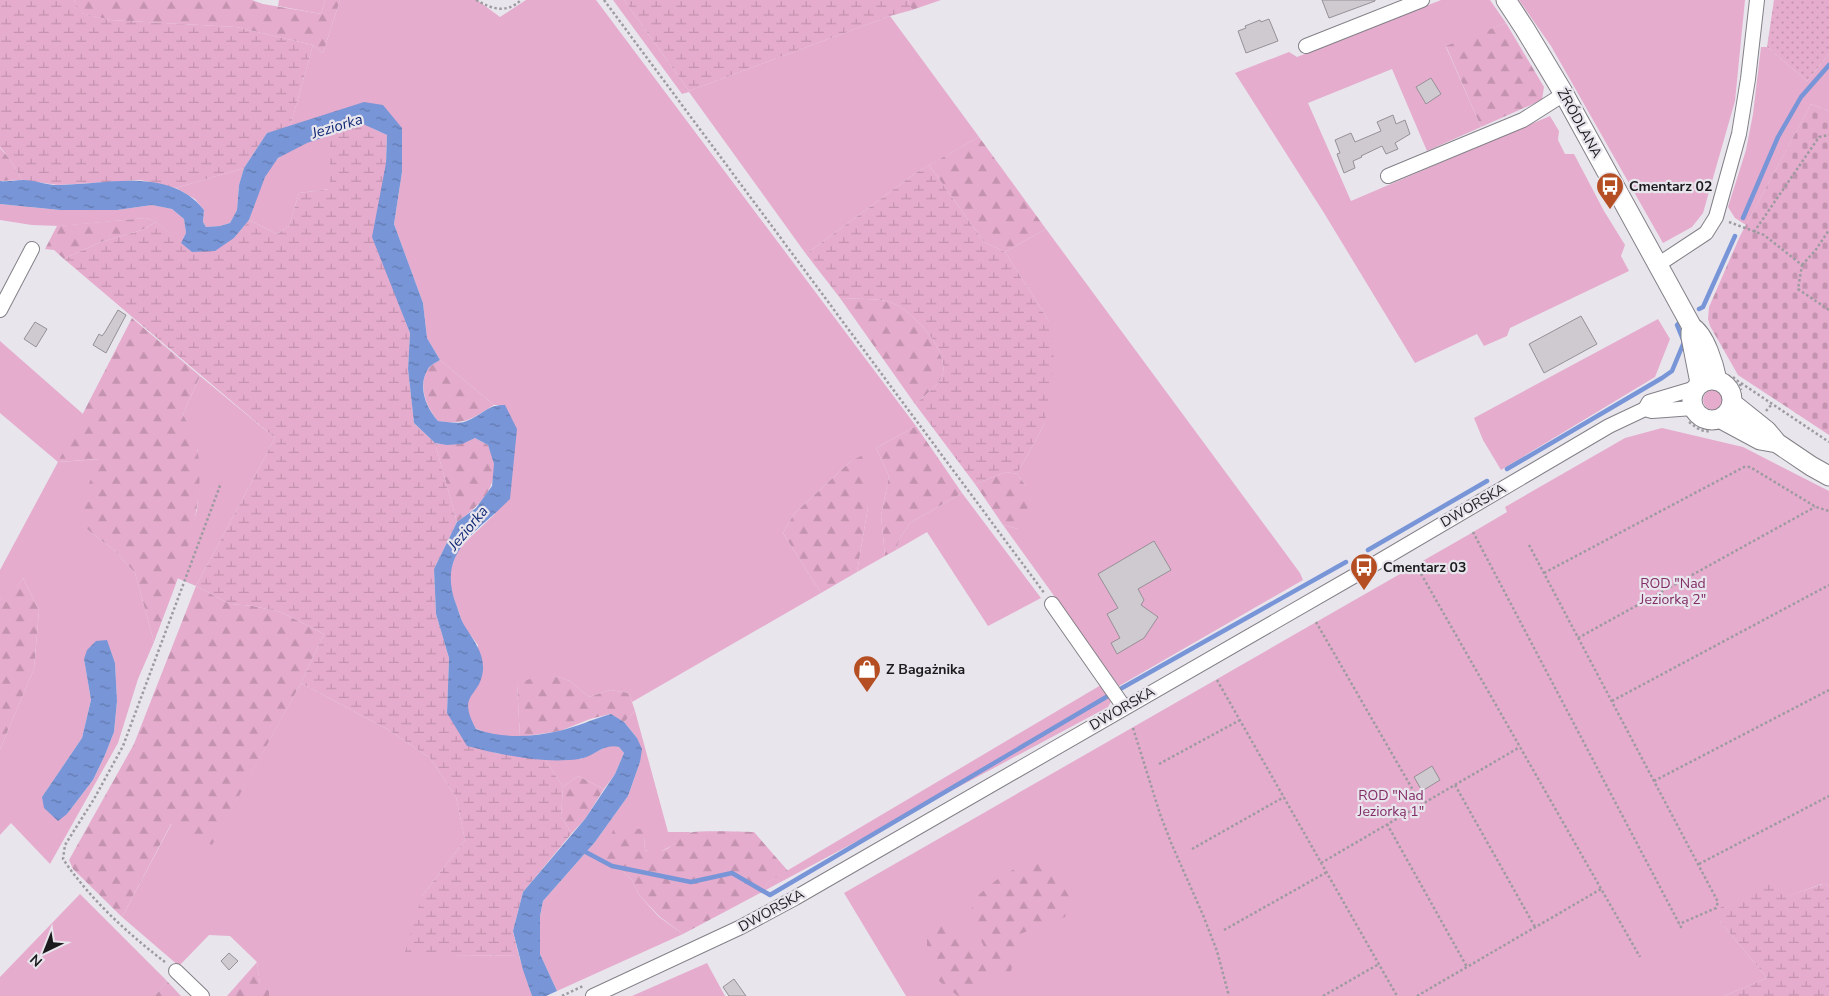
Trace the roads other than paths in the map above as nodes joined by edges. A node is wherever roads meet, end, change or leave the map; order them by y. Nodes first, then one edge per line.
1 (1422, 0) edge
2 (1506, 0) edge
3 (1757, 0) edge
4 (1306, 46) dead end
5 (1564, 94) junction
6 (1388, 176) dead end
7 (32, 249) dead end
8 (1659, 264) junction
9 (0, 310) edge
10 (1704, 384) junction
11 (1732, 403) junction
12 (1645, 409) junction
13 (1690, 414) junction
14 (1717, 425) junction
15 (1777, 443) junction
16 (1829, 476) edge
17 (1052, 604) road end
18 (1124, 707) junction
19 (176, 971) road end
20 (202, 996) edge
21 (593, 996) edge

1 - 4 street
2 - 5 main road, ŹRÓDLANA
3 - 8 street
5 - 6 street
5 - 8 main road, ŹRÓDLANA
7 - 9 street
8 - 10 main road, ŹRÓDLANA
10 - 11 main road
10 - 12 street, DWORSKA
10 - 13 main road
11 - 14 main road
11 - 15 main road
12 - 13 street, DWORSKA
12 - 18 street, DWORSKA
13 - 14 main road
14 - 15 main road
15 - 16 main road
17 - 18 street
18 - 21 street, DWORSKA
19 - 20 street

